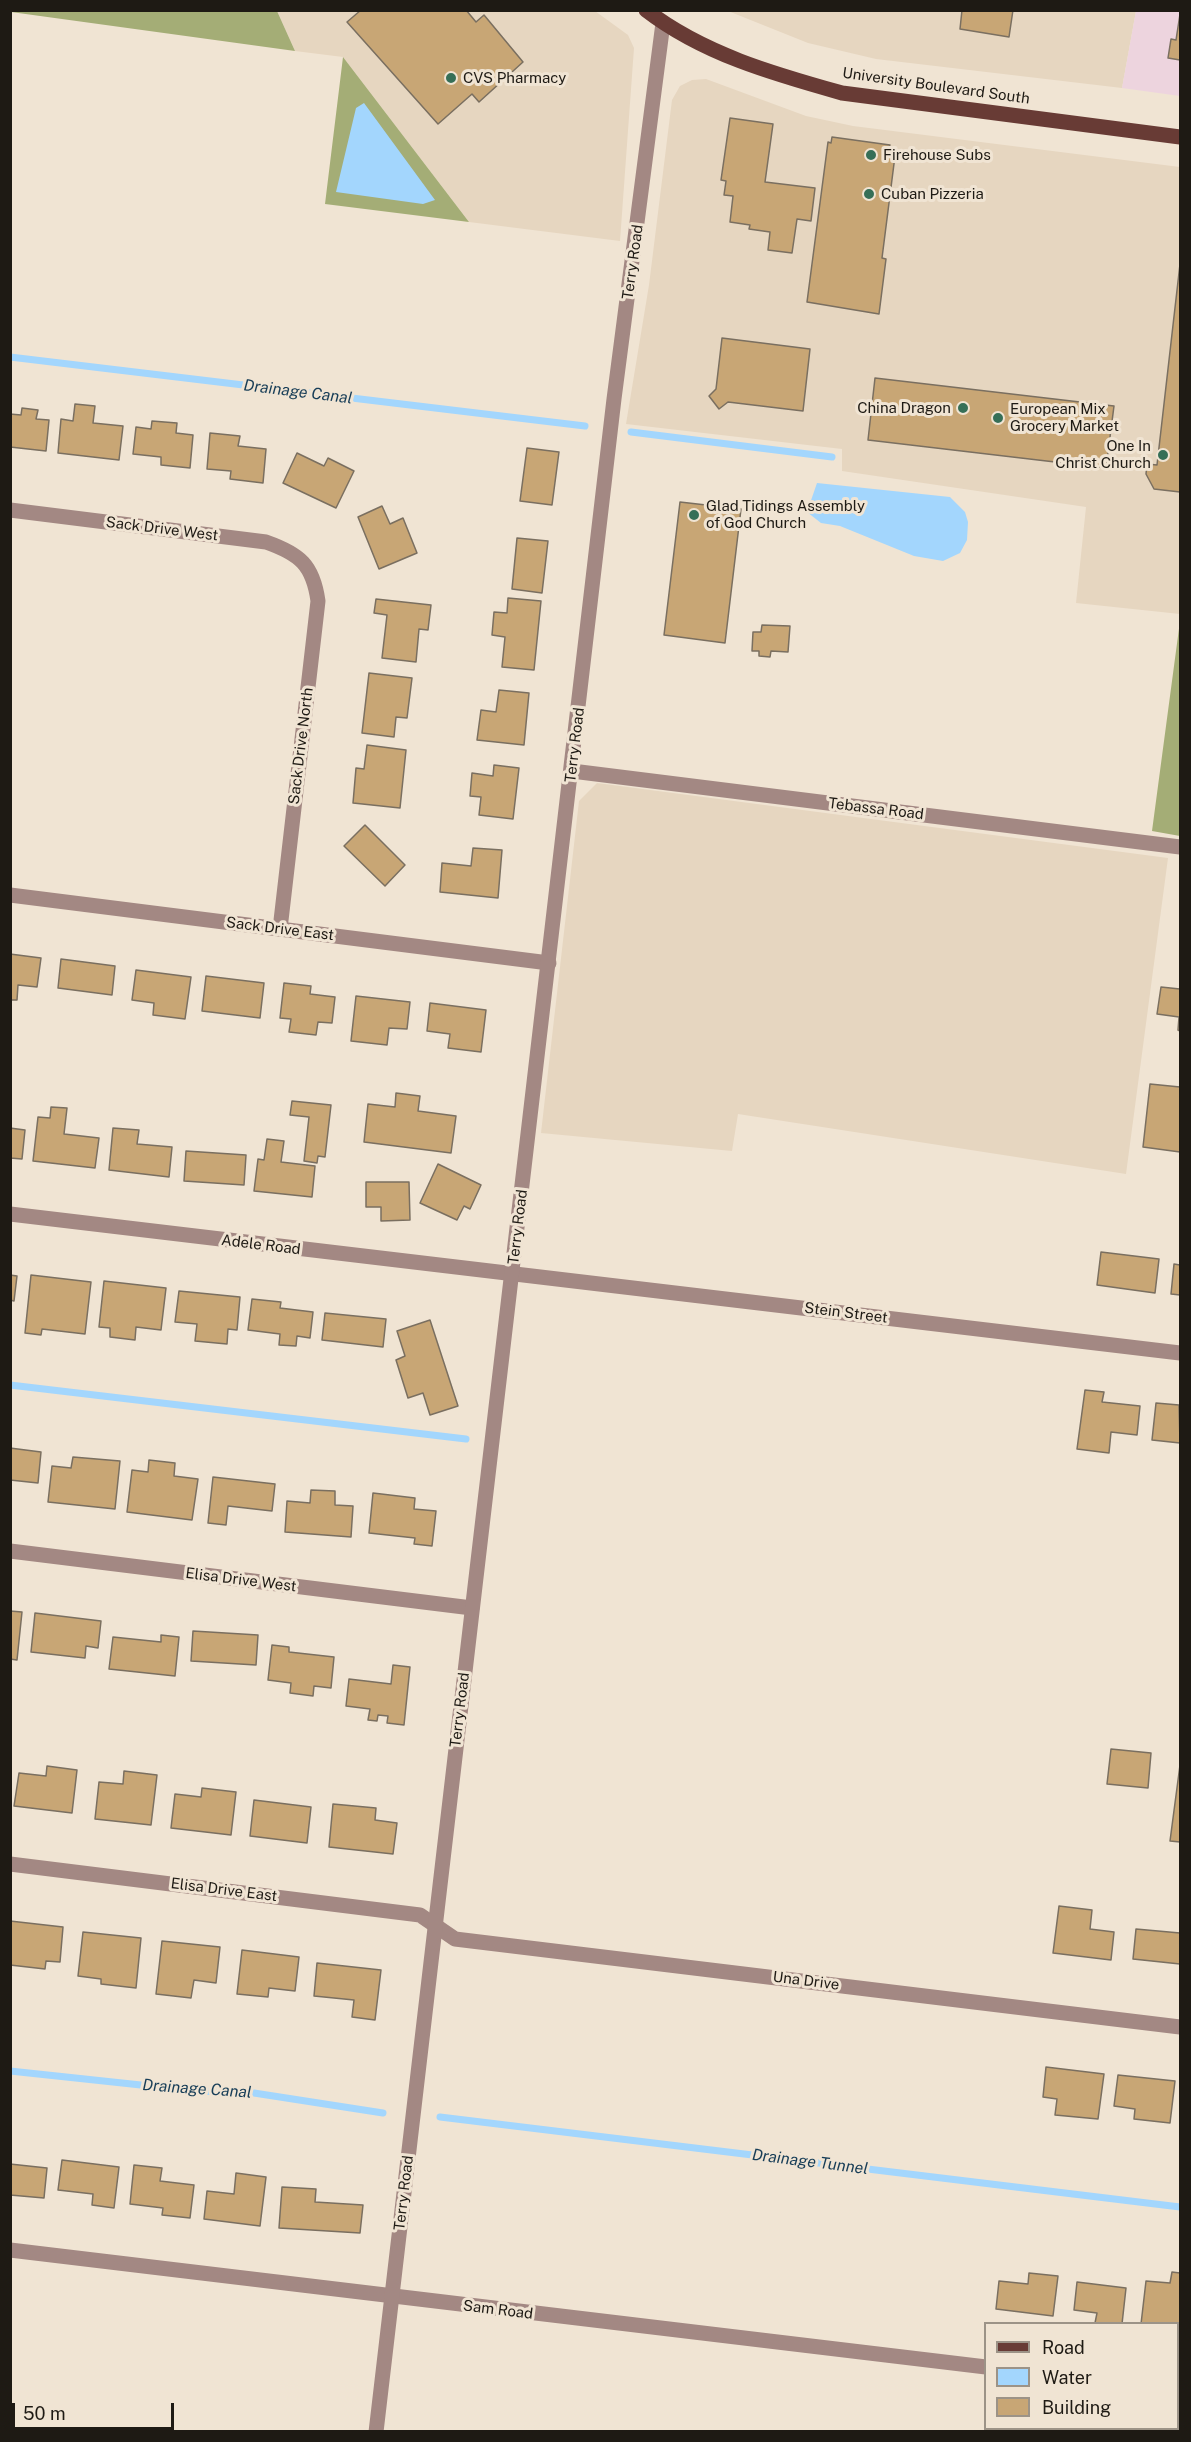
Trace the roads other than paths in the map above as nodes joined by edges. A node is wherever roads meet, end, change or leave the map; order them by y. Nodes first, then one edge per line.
1 (646, 10) edge
2 (666, 17) edge
3 (1180, 137) edge
4 (10, 510) edge
5 (306, 565) joint
6 (572, 771) junction
7 (1180, 848) edge
8 (10, 895) edge
9 (280, 929) junction
10 (549, 963) junction
11 (10, 1214) edge
12 (512, 1276) junction
13 (1180, 1353) edge
14 (10, 1551) edge
15 (471, 1608) junction
16 (10, 1864) edge
17 (435, 1924) junction
18 (1180, 2026) edge
19 (10, 2250) edge
20 (392, 2297) junction
21 (984, 2367) edge
22 (376, 2432) edge

1 - 2 main road, University Boulevard South
2 - 3 main road, University Boulevard South
2 - 6 street, Terry Road
4 - 5 street, Sack Drive West
5 - 9 street, Sack Drive North
6 - 7 street, Tebassa Road
6 - 10 street, Terry Road
8 - 9 street, Sack Drive East
9 - 10 street, Sack Drive East
10 - 12 street, Terry Road
11 - 12 street, Adele Road
12 - 13 street, Stein Street
12 - 15 street, Terry Road
14 - 15 street, Elisa Drive West
15 - 17 street, Terry Road
16 - 17 street, Elisa Drive East
17 - 18 street, Una Drive
17 - 20 street, Terry Road
19 - 20 street, Sam Road
20 - 21 street, Sam Road
20 - 22 street, Terry Road

